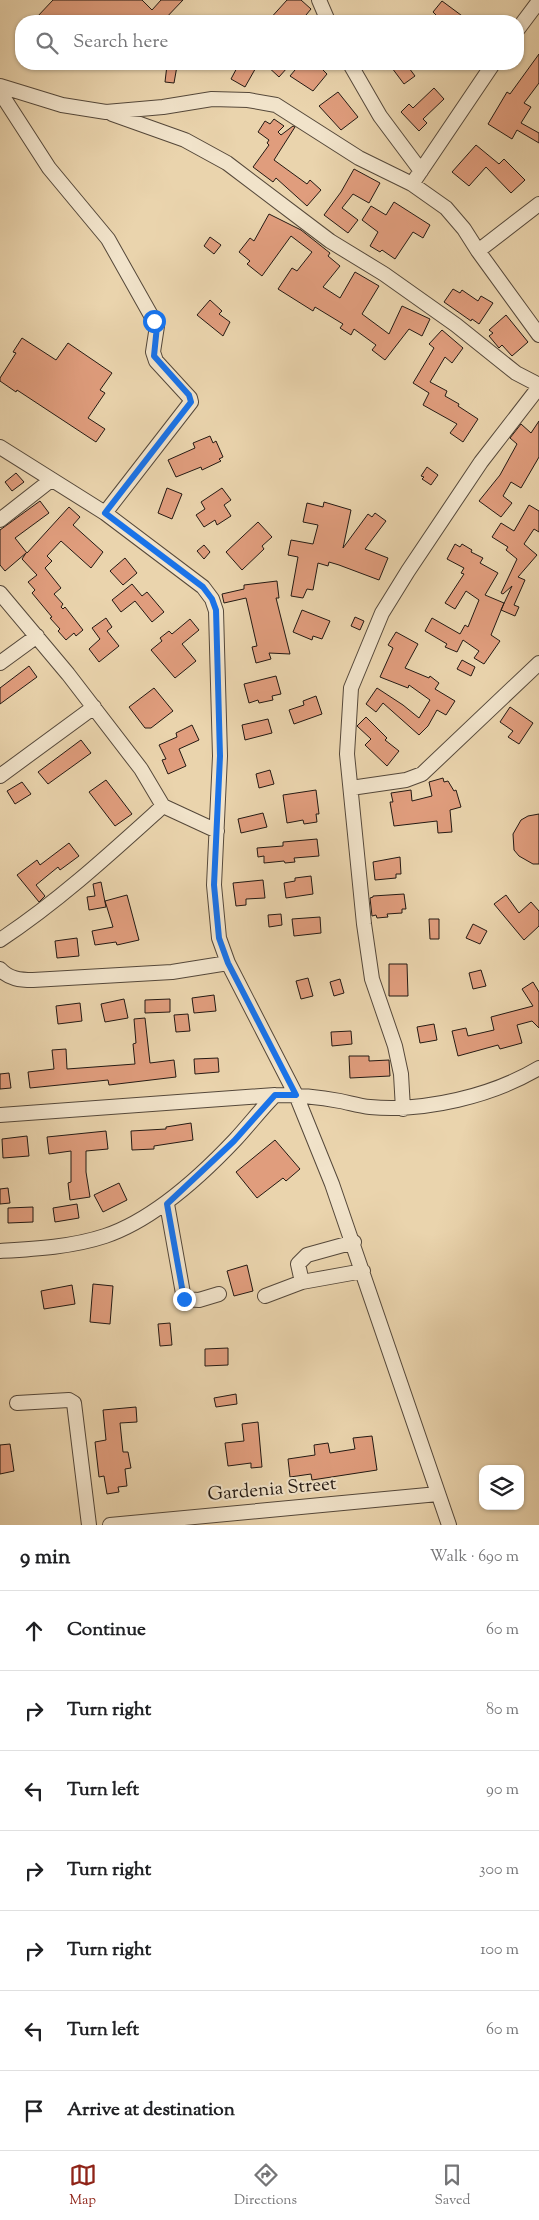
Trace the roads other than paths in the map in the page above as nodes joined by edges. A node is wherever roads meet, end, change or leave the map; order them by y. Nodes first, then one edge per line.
1 (319, 0) edge
2 (539, 1) edge
3 (325, 15) edge
4 (524, 21) edge
5 (353, 70) edge
6 (489, 70) edge
7 (0, 86) edge
8 (0, 92) edge
9 (106, 112) junction
10 (421, 171) junction
11 (412, 184) junction
12 (539, 204) edge
13 (478, 251) junction
14 (539, 335) edge
15 (539, 386) edge
16 (0, 447) edge
17 (51, 480) junction
18 (105, 513) junction
19 (0, 520) edge
20 (0, 593) edge
21 (37, 636) junction
22 (0, 662) edge
23 (539, 663) edge
24 (94, 707) junction
25 (0, 776) edge
26 (350, 788) junction
27 (163, 806) junction
28 (217, 830) junction
29 (0, 940) edge
30 (228, 963) junction
31 (0, 969) edge
32 (539, 1068) edge
33 (275, 1095) junction
34 (296, 1095) junction
35 (403, 1109) junction
36 (0, 1115) edge
37 (167, 1204) junction
38 (354, 1242) junction
39 (0, 1251) edge
40 (363, 1271) junction
41 (302, 1282) junction
42 (219, 1294) dead end
43 (265, 1296) dead end
44 (17, 1403) dead end
45 (438, 1494) junction
46 (89, 1525) edge
47 (110, 1525) edge
48 (449, 1525) edge

1 - 3 street
2 - 4 street
5 - 10 street
6 - 10 street
7 - 9 street
8 - 18 street
9 - 11 street
9 - 15 street
10 - 11 street
11 - 13 street
12 - 13 street
13 - 14 street
15 - 26 street
16 - 17 street
17 - 18 street
17 - 19 street
18 - 28 street
20 - 21 street
21 - 22 street
21 - 24 street
23 - 26 street
24 - 25 street
24 - 27 street
26 - 35 street
27 - 28 street
27 - 29 street
28 - 30 street
30 - 31 street
30 - 34 street
32 - 35 street
33 - 34 street
33 - 36 street
33 - 37 street
34 - 35 street
34 - 38 street
37 - 39 street
37 - 42 street
38 - 40 street
38 - 41 street
40 - 41 street
40 - 45 street
41 - 43 street
44 - 46 street
45 - 47 street, Gardenia Street
45 - 48 street

